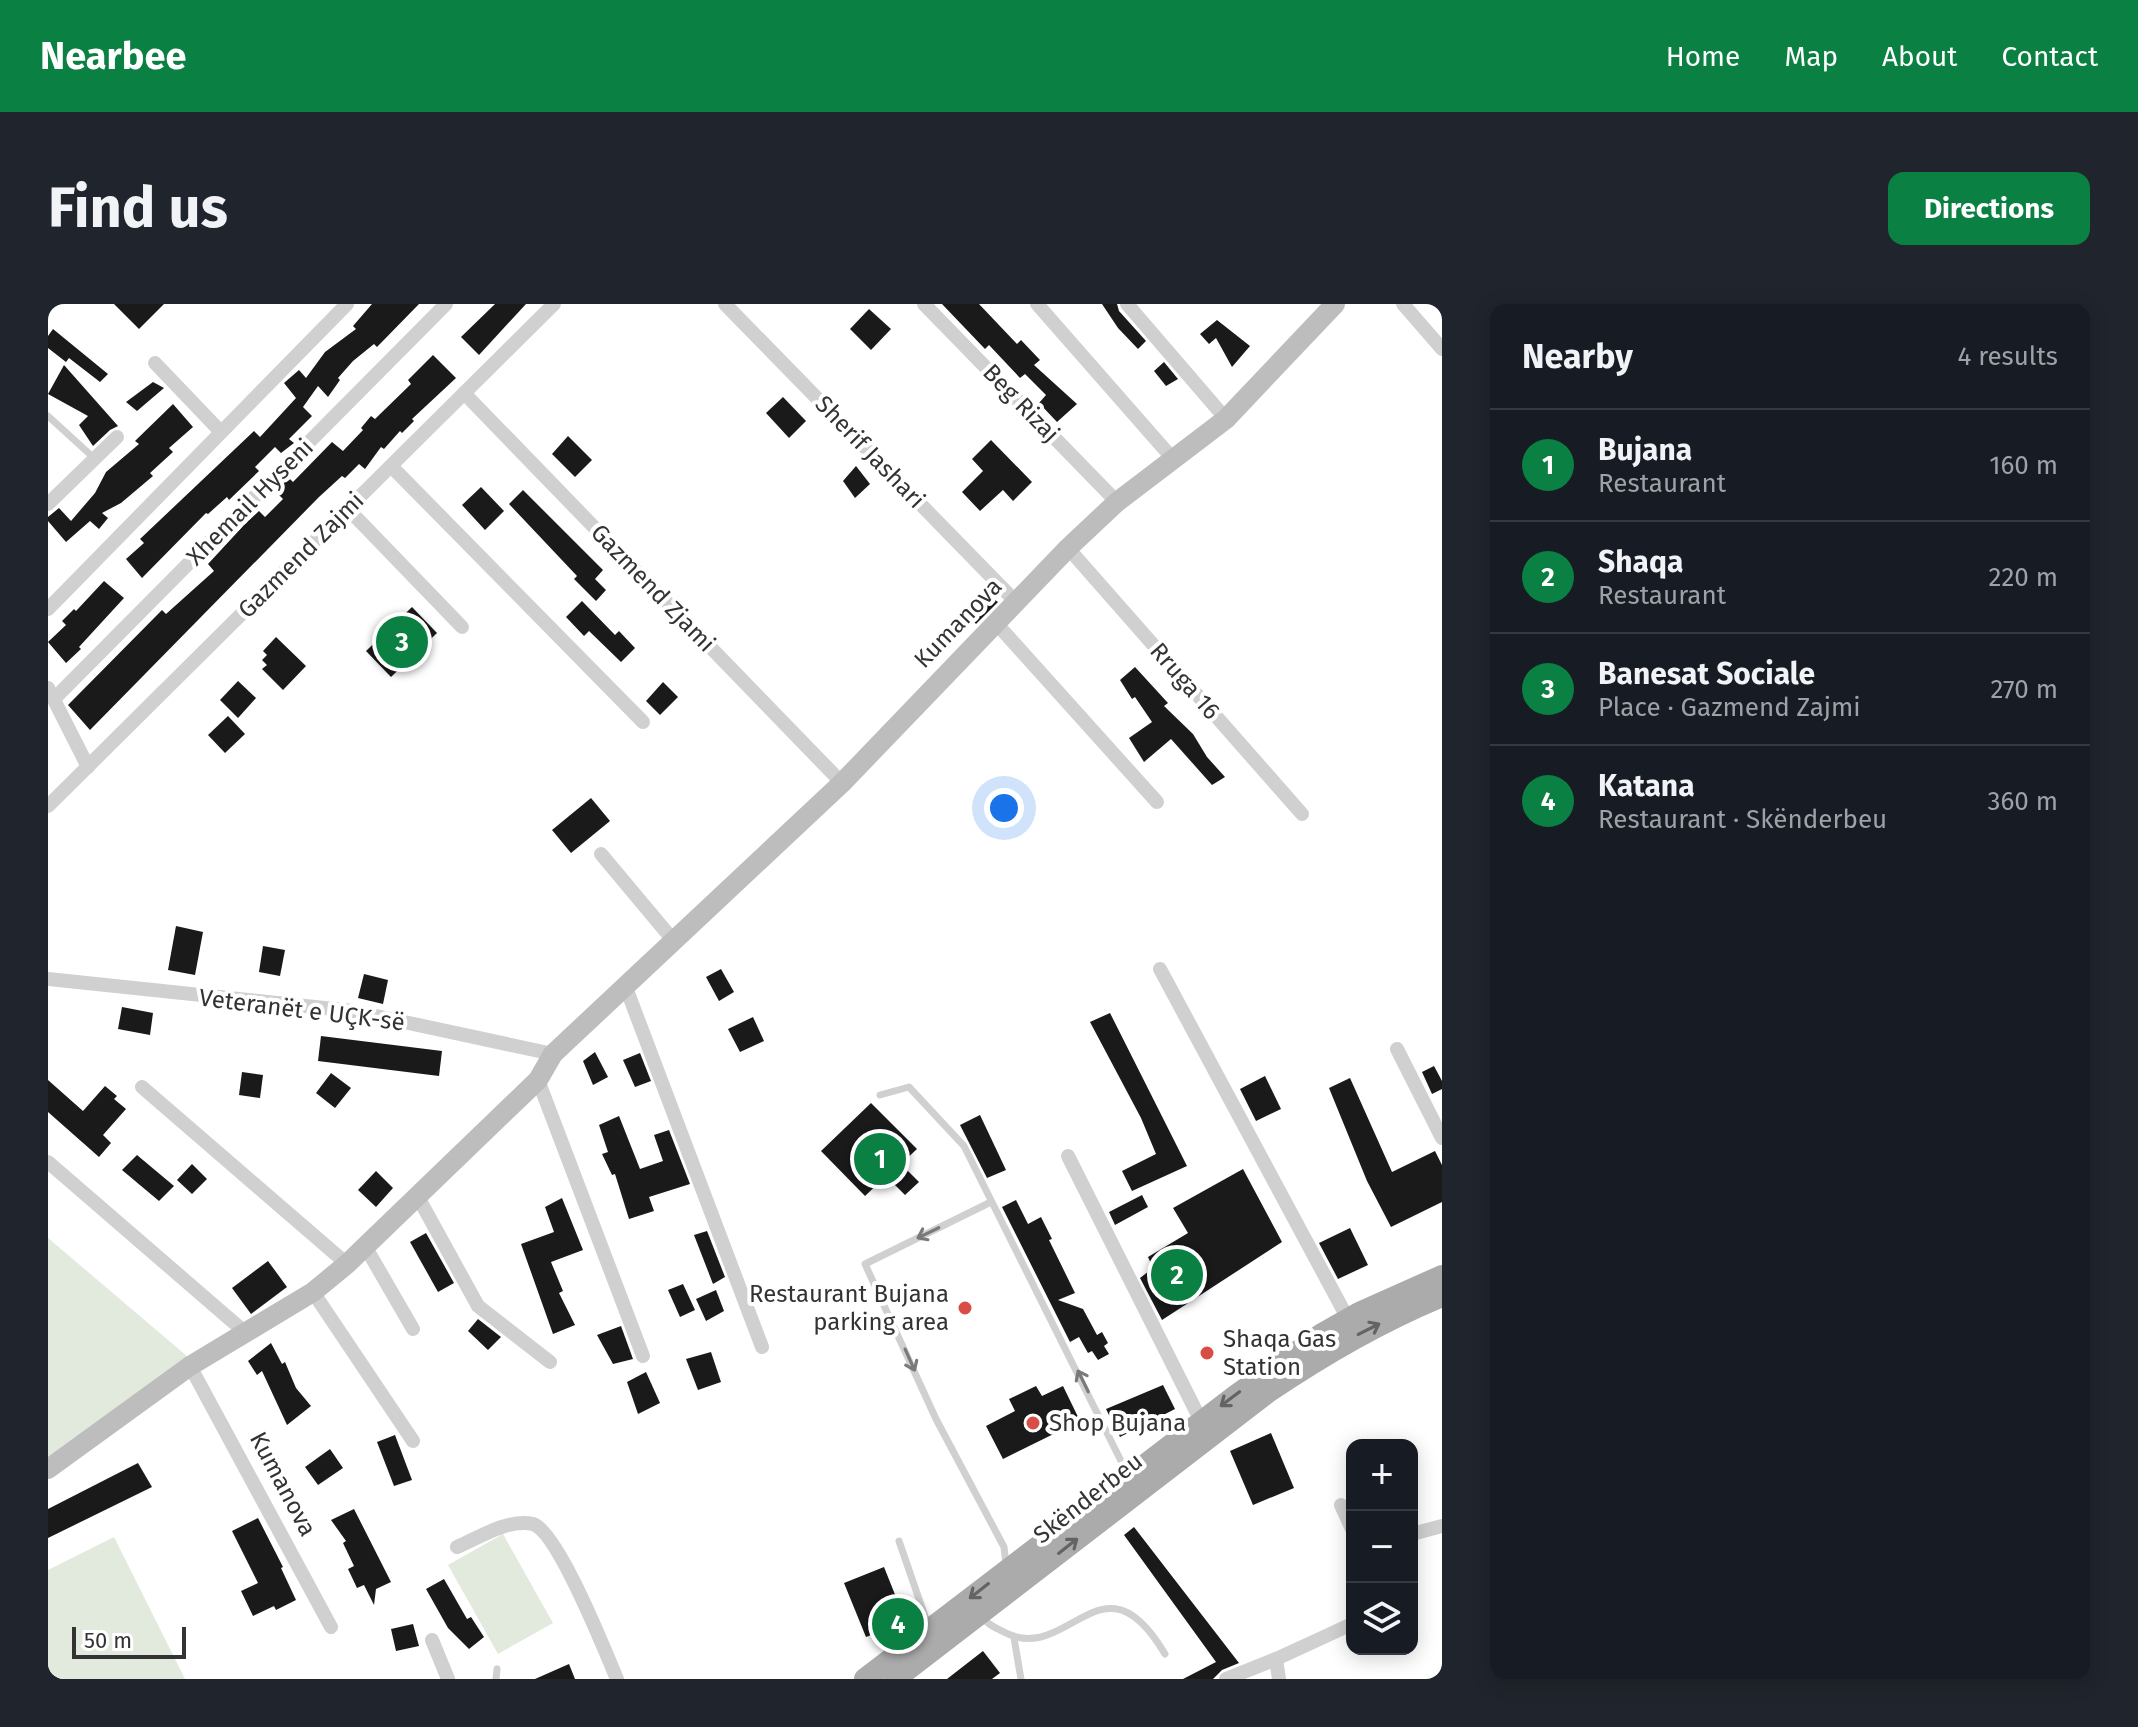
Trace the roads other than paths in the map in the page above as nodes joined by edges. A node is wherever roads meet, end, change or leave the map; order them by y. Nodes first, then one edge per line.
1 (347, 304) edge
2 (446, 304) edge
3 (554, 304) edge
4 (725, 304) edge
5 (924, 304) edge
6 (1037, 304) edge
7 (1127, 304) edge
8 (1335, 304) edge
9 (1403, 304) edge
10 (1442, 349) edge
11 (155, 363) dead end
12 (464, 393) junction
13 (48, 416) edge
14 (1226, 419) junction
15 (220, 431) junction
16 (117, 437) dead end
17 (94, 458) junction
18 (1173, 459) junction
19 (391, 466) junction
20 (1117, 502) junction
21 (48, 504) edge
22 (347, 508) junction
23 (1068, 548) junction
24 (1015, 601) junction
25 (48, 609) edge
26 (995, 622) junction
27 (462, 627) dead end
28 (51, 694) edge
29 (643, 722) dead end
30 (88, 767) junction
31 (842, 783) junction
32 (1157, 802) dead end
33 (48, 806) edge
34 (1302, 814) dead end
35 (601, 854) dead end
36 (673, 940) junction
37 (1160, 969) dead end
38 (48, 979) edge
39 (625, 985) junction
40 (1397, 1049) dead end
41 (553, 1054) junction
42 (538, 1080) junction
43 (142, 1087) dead end
44 (880, 1095) dead end
45 (1442, 1138) edge
46 (1068, 1156) dead end
47 (48, 1162) edge
48 (418, 1197) junction
49 (991, 1202) junction
50 (365, 1246) junction
51 (347, 1264) junction
52 (1442, 1276) edge
53 (313, 1292) junction
54 (1442, 1296) edge
55 (1348, 1319) junction
56 (413, 1329) dead end
57 (247, 1334) junction
58 (762, 1347) dead end
59 (643, 1356) dead end
60 (550, 1362) dead end
61 (190, 1366) junction
62 (1201, 1421) junction
63 (413, 1441) dead end
64 (48, 1469) edge
65 (1128, 1477) junction
66 (1341, 1505) dead end
67 (1346, 1516) edge
68 (1442, 1526) edge
69 (1418, 1532) edge
70 (899, 1541) dead end
71 (457, 1547) dead end
72 (1007, 1570) junction
73 (980, 1614) junction
74 (331, 1627) dead end
75 (1346, 1627) edge
76 (930, 1629) junction
77 (1014, 1638) junction
78 (432, 1640) dead end
79 (1165, 1654) dead end
80 (1276, 1659) junction
81 (497, 1669) dead end
82 (448, 1679) edge
83 (496, 1679) edge
84 (617, 1679) edge
85 (865, 1679) edge
86 (895, 1679) edge
87 (1021, 1679) edge
88 (1226, 1679) edge
89 (1279, 1679) edge

1 - 15 street
2 - 28 street, Xhemail Hyseni
3 - 12 street, Gazmend Zajmi
4 - 24 street, Sherif Jashari
5 - 20 street, Beg Rizaj
6 - 18 street
7 - 14 street
8 - 14 main road, Kumanova
9 - 10 street
11 - 15 street
12 - 19 street, Gazmend Zajmi
12 - 31 street, Gazmend Zjami
13 - 17 lane
14 - 18 main road, Kumanova
15 - 25 street
16 - 17 street
17 - 21 street
18 - 20 main road, Kumanova
19 - 22 street, Gazmend Zajmi
19 - 29 street
20 - 23 main road, Kumanova
22 - 27 street
22 - 30 street, Gazmend Zajmi
23 - 24 main road, Kumanova
23 - 34 street, Rruga 16
24 - 26 main road, Kumanova
26 - 31 main road, Kumanova
26 - 32 street
28 - 30 street
30 - 33 street, Gazmend Zajmi
31 - 36 main road, Kumanova
35 - 36 street
36 - 39 main road, Kumanova
37 - 55 street
38 - 41 street, Veteranët e UÇK-së
39 - 41 main road, Kumanova
39 - 58 street
40 - 45 street
41 - 42 main road, Kumanova
42 - 48 main road, Kumanova
42 - 59 street
43 - 51 street
44 - 49 lane
46 - 62 street
47 - 57 street
48 - 50 main road, Kumanova
48 - 60 street
65 -> 49 lane
49 -> 72 lane
50 - 51 main road, Kumanova
50 - 56 street
51 - 53 main road, Kumanova
52 - 55 main road, Skënderbeu
53 - 57 main road, Kumanova
53 - 63 street
73 -> 54 main road, Skënderbeu
55 -> 62 main road, Skënderbeu
57 - 61 main road, Kumanova
61 - 64 main road, Kumanova
61 - 74 street, Kumanova
62 - 65 main road, Skënderbeu
65 - 72 main road, Skënderbeu
66 - 67 street
68 - 69 street
70 - 76 lane
71 - 84 street
72 -> 76 main road, Skënderbeu
73 - 77 lane
73 - 86 main road, Skënderbeu
75 - 80 street
76 - 85 main road, Skënderbeu
77 - 79 lane
77 - 87 lane
78 - 82 street
80 - 88 street
80 - 89 street
81 - 83 lane

